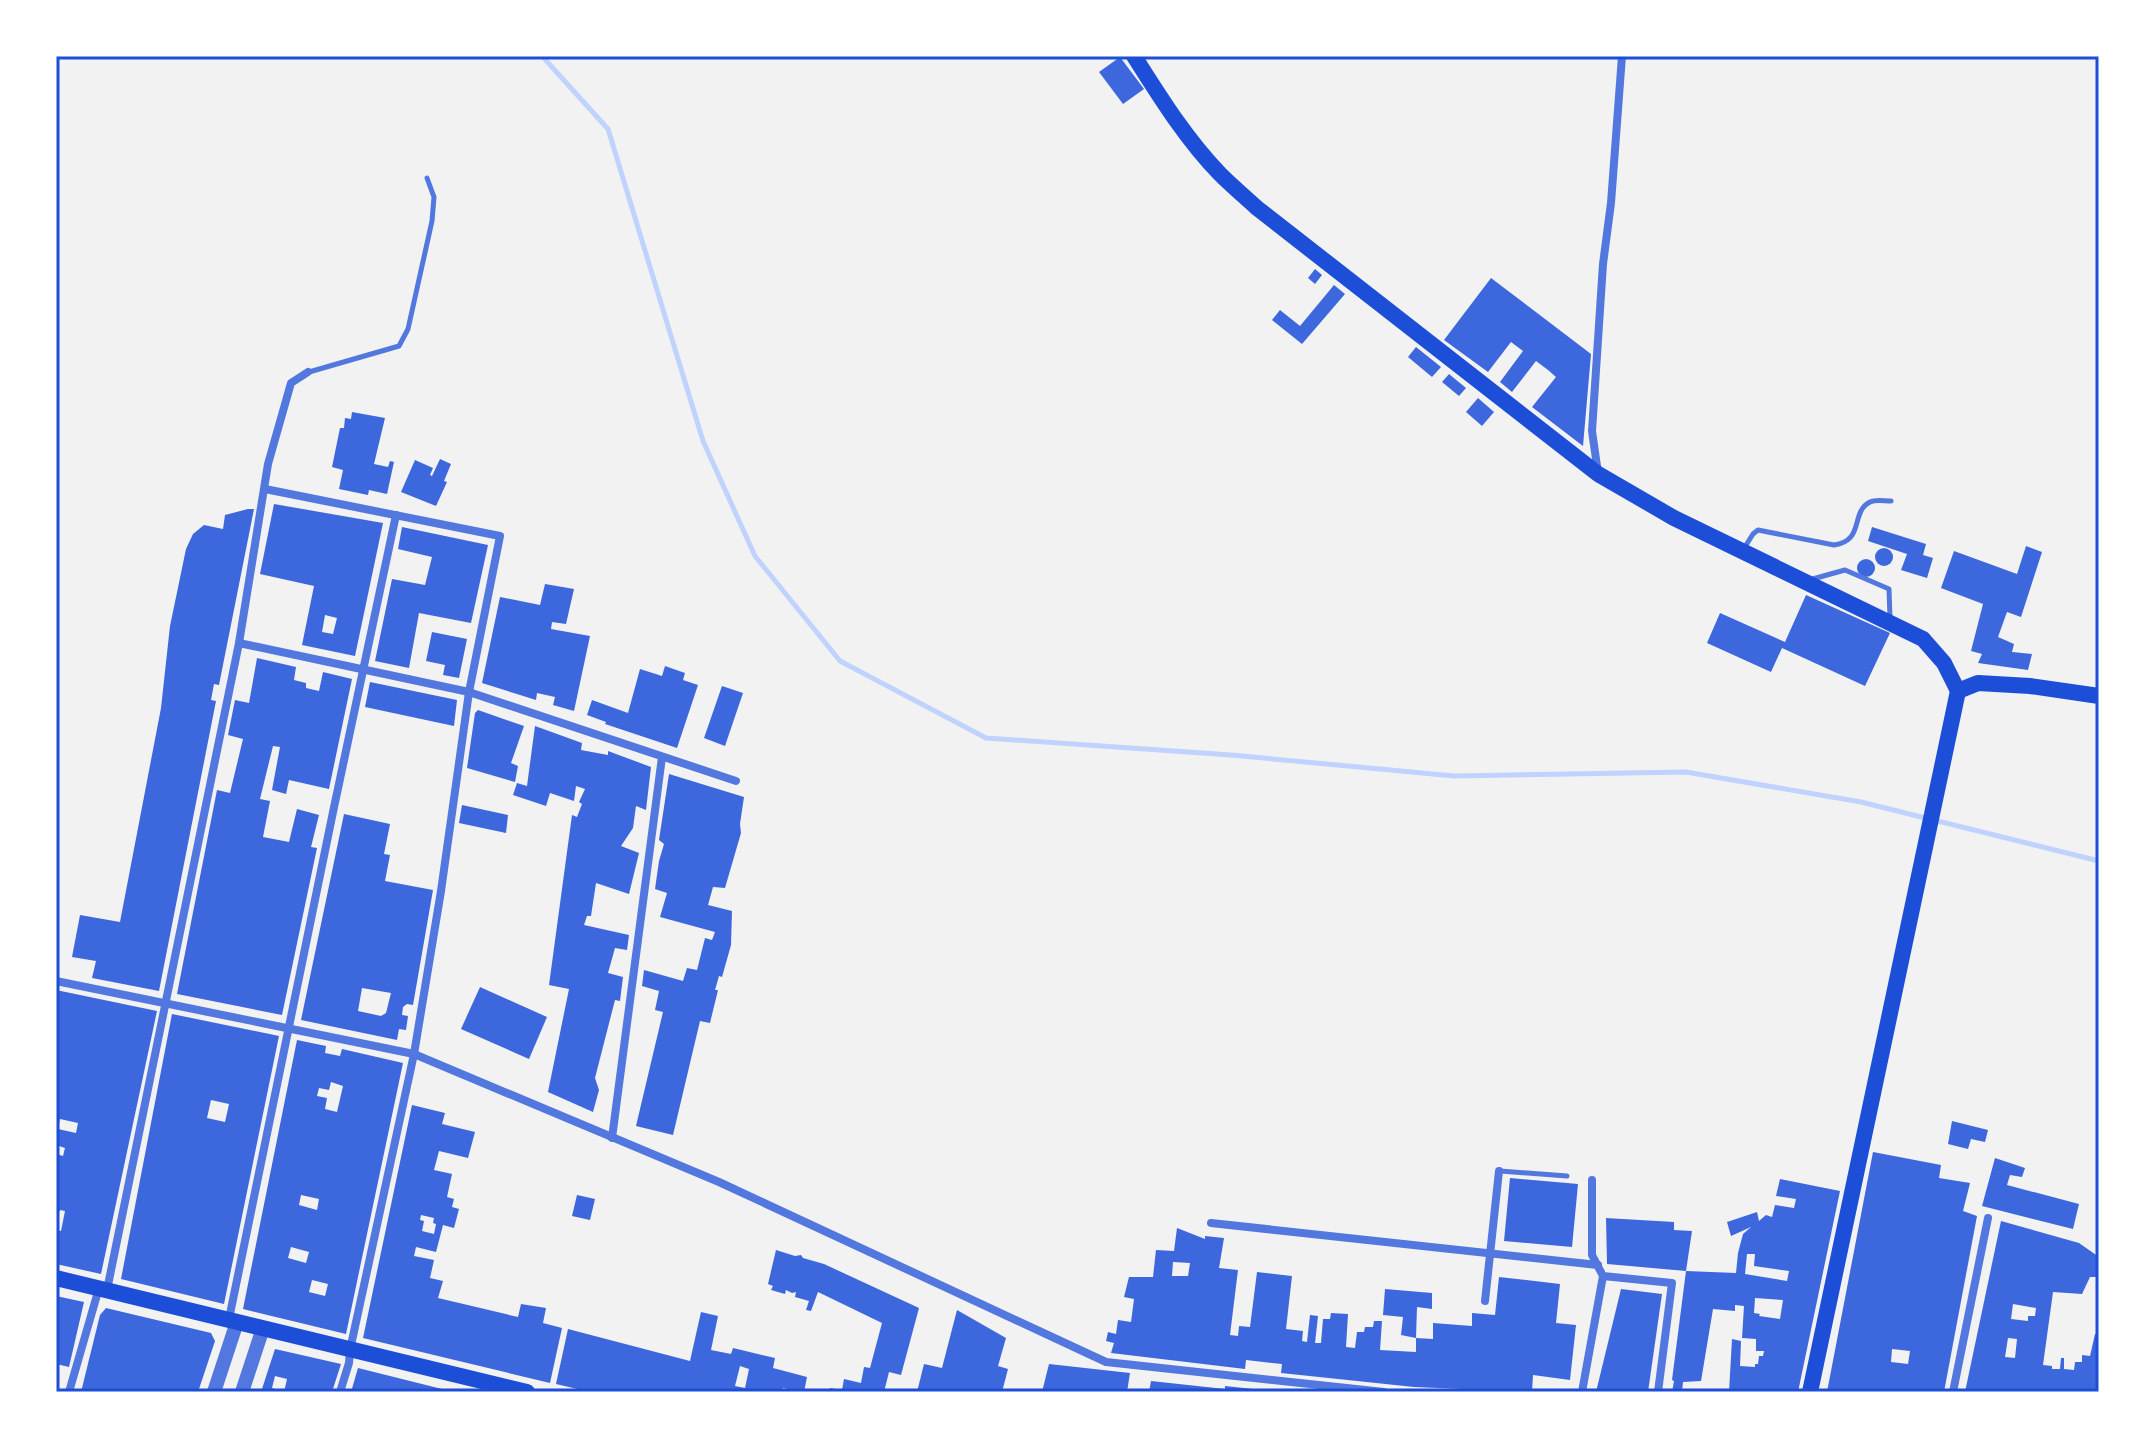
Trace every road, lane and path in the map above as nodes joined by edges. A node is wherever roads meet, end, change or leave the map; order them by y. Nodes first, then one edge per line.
1 (1134, 56) edge
2 (1622, 56) edge
3 (427, 178) dead end
4 (308, 372) joint
5 (1598, 474) junction
6 (265, 489) junction
7 (1891, 501) dead end
8 (396, 515) junction
9 (1743, 551) junction
10 (1804, 581) junction
11 (1890, 623) junction
12 (239, 643) junction
13 (363, 669) junction
14 (1958, 691) junction
15 (469, 692) junction
16 (2099, 696) edge
17 (662, 757) junction
18 (736, 781) dead end
19 (56, 981) edge
20 (165, 1002) junction
21 (290, 1027) junction
22 (414, 1054) junction
23 (612, 1138) junction
24 (1499, 1171) joint
25 (1567, 1176) dead end
26 (1592, 1180) dead end
27 (1988, 1218) dead end
28 (1211, 1223) dead end
29 (1490, 1254) junction
30 (1598, 1265) junction
31 (1603, 1276) junction
32 (56, 1278) edge
33 (103, 1289) junction
34 (1485, 1301) dead end
35 (233, 1321) junction
36 (263, 1328) junction
37 (350, 1350) junction
38 (487, 1387) edge
39 (69, 1392) edge
40 (214, 1392) edge
41 (242, 1392) edge
42 (340, 1392) edge
43 (527, 1392) edge
44 (1384, 1392) edge
45 (1582, 1392) edge
46 (1658, 1392) edge
47 (1810, 1392) edge
48 (1953, 1392) edge

1 - 5 main road
2 - 5 street
3 - 4 lane
4 - 6 street
5 - 9 main road
6 - 8 street
6 - 12 street
7 - 9 lane
8 - 13 street
8 - 15 street
9 - 10 main road
10 - 11 main road
10 - 11 lane
11 - 14 main road
12 - 13 street
12 - 20 street
13 - 15 street
13 - 21 street
14 - 16 main road
14 - 47 main road
15 - 17 street
15 - 22 street
17 - 18 street
17 - 23 street
19 - 20 street
20 - 21 street
20 - 33 street
21 - 22 street
21 - 35 street
22 - 23 street
22 - 37 street
23 - 44 street
24 - 25 lane
24 - 29 street
26 - 30 street
27 - 48 street
28 - 29 street
29 - 30 street
29 - 34 street
30 - 31 street
31 - 45 street
31 - 46 street
32 - 33 main road
33 - 35 main road
33 - 39 street
35 - 36 main road
35 - 40 street
36 - 37 main road
36 - 41 street
37 - 38 main road
37 - 42 street
38 - 43 main road

